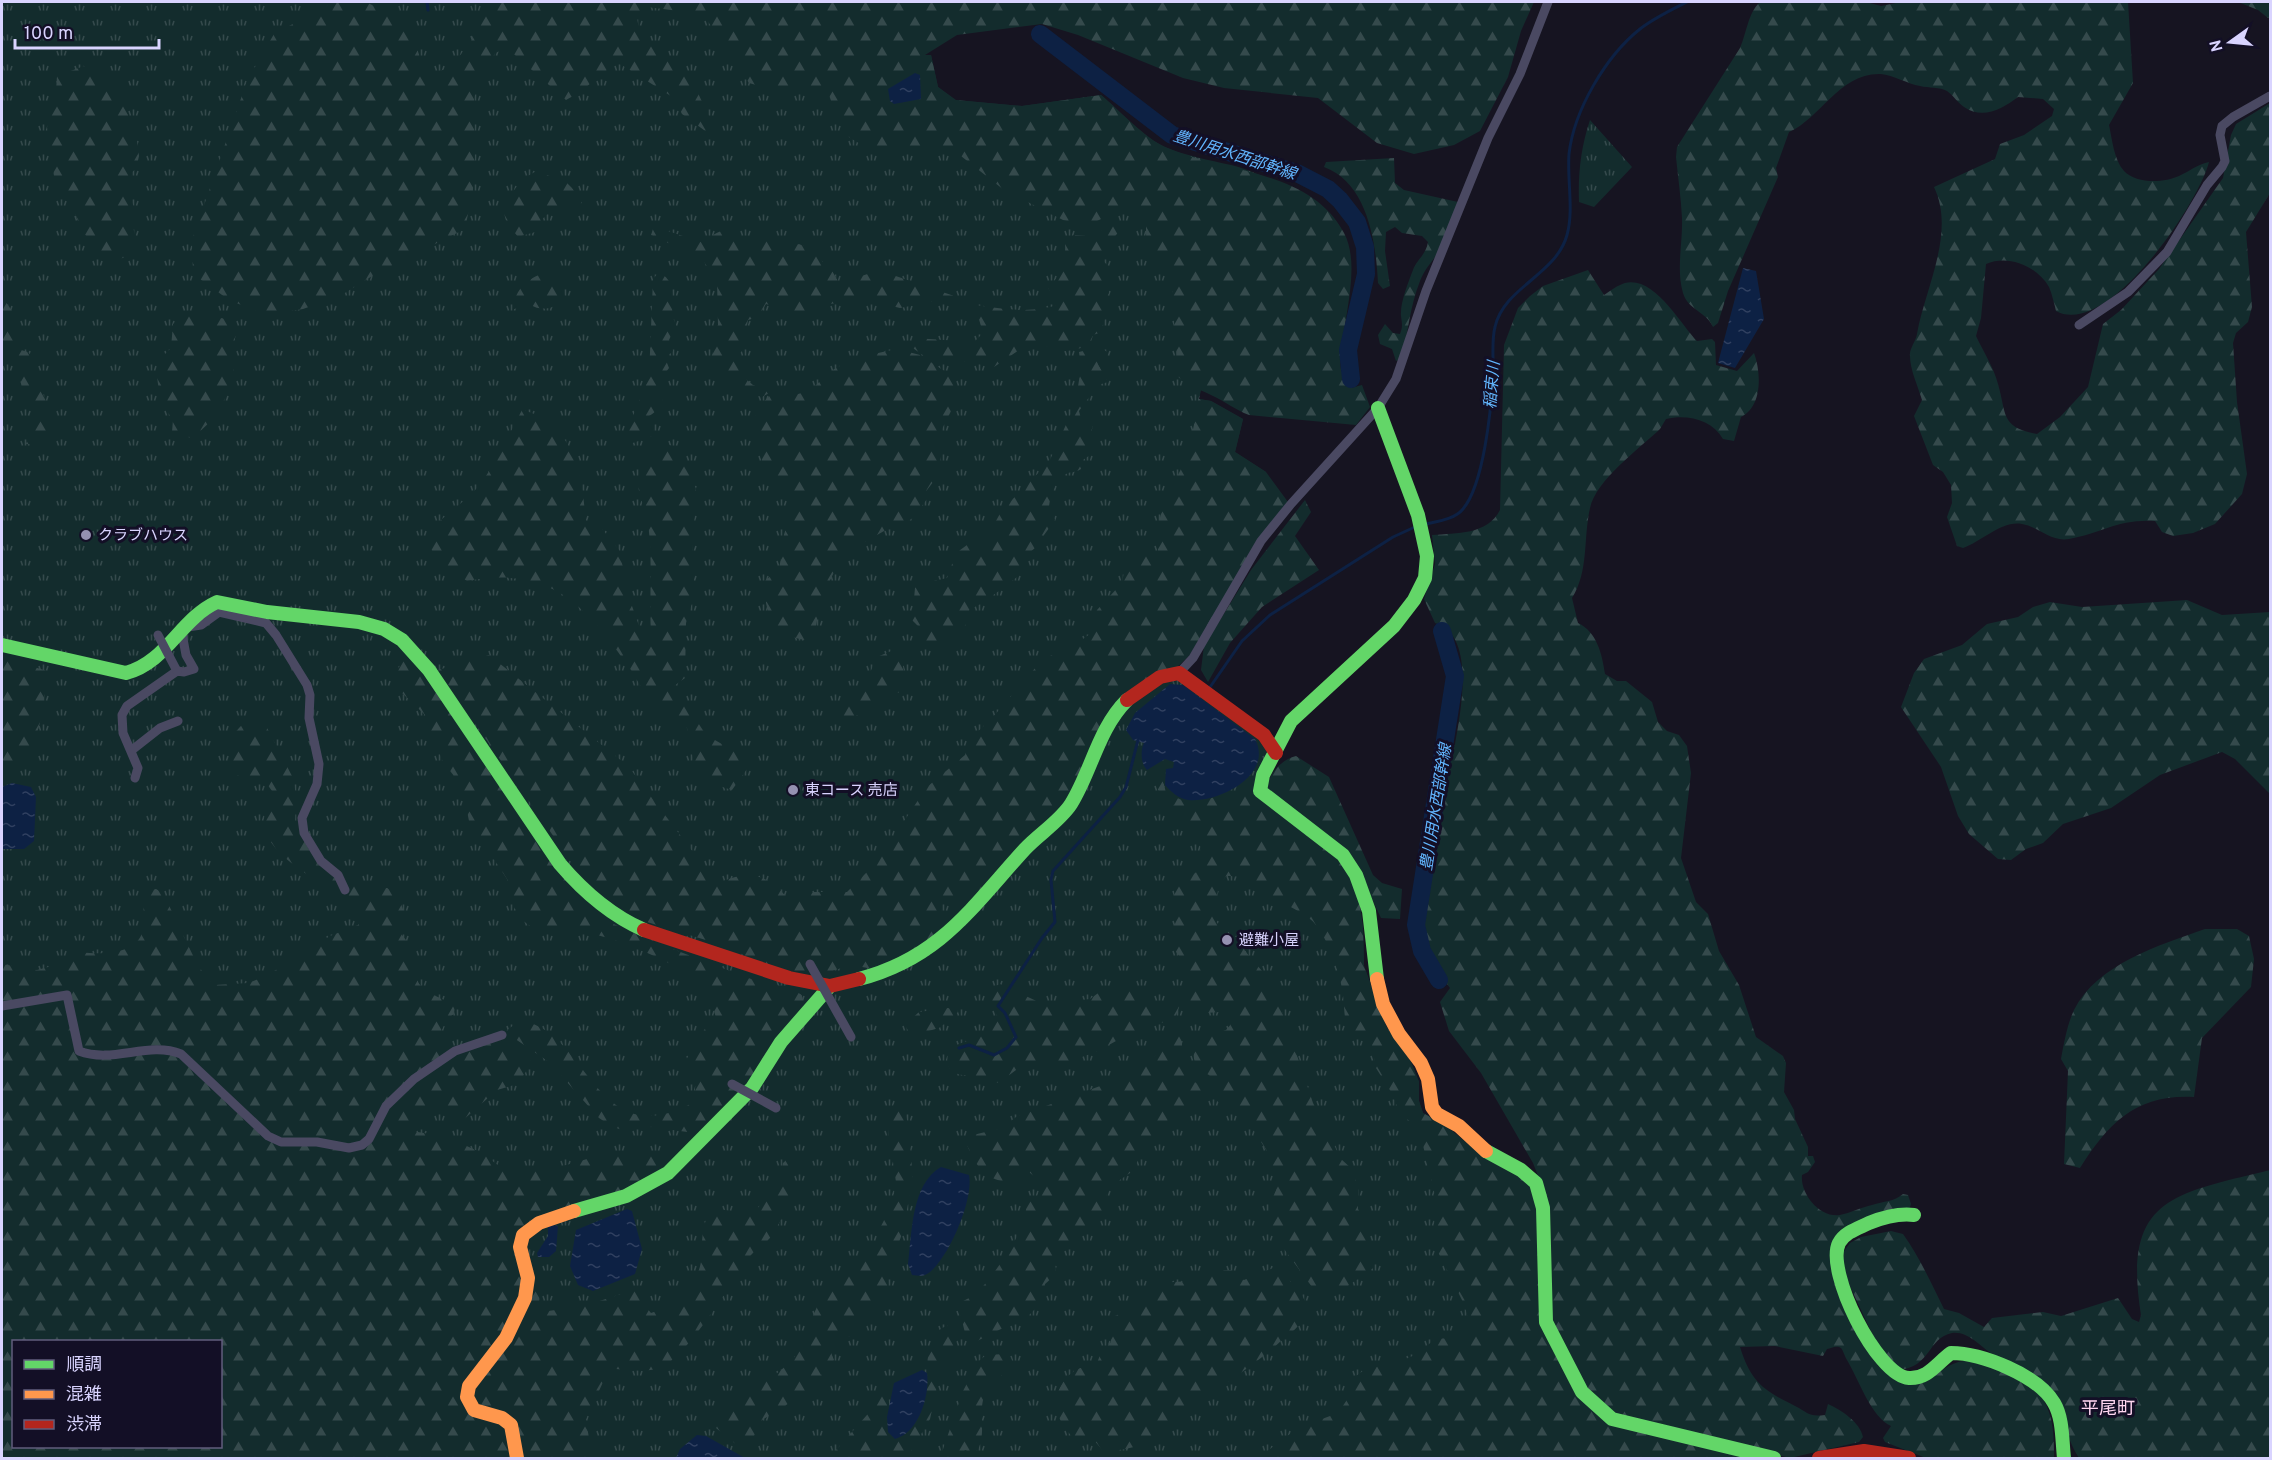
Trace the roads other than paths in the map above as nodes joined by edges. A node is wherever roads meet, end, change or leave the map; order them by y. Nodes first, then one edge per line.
1 (1548, 2) edge
2 (2271, 96) edge
3 (2079, 325) dead end
4 (1378, 408) junction
5 (182, 628) junction
6 (158, 635) dead end
7 (2, 645) edge
8 (177, 671) junction
9 (1179, 673) junction
10 (178, 721) dead end
11 (132, 750) junction
12 (1276, 753) junction
13 (135, 778) dead end
14 (345, 890) dead end
15 (810, 964) dead end
16 (830, 986) junction
17 (2, 1006) edge
18 (502, 1035) dead end
19 (851, 1037) dead end
20 (732, 1084) dead end
21 (776, 1108) dead end
22 (1914, 1215) dead end
23 (517, 1458) edge
24 (1774, 1458) edge
25 (1819, 1458) edge
26 (1909, 1458) edge
27 (2064, 1458) edge

1 - 4 street
2 - 3 street
4 - 9 street
4 - 12 street
5 - 7 street
5 - 8 street
5 - 14 street
5 - 16 street
6 - 8 street, bridge
8 - 11 street
9 - 12 street
9 - 16 street
10 - 11 street
11 - 13 street
12 - 24 street
15 - 19 street, bridge
16 - 23 street
17 - 18 street
20 - 21 street, bridge
22 - 27 street
25 - 26 street

